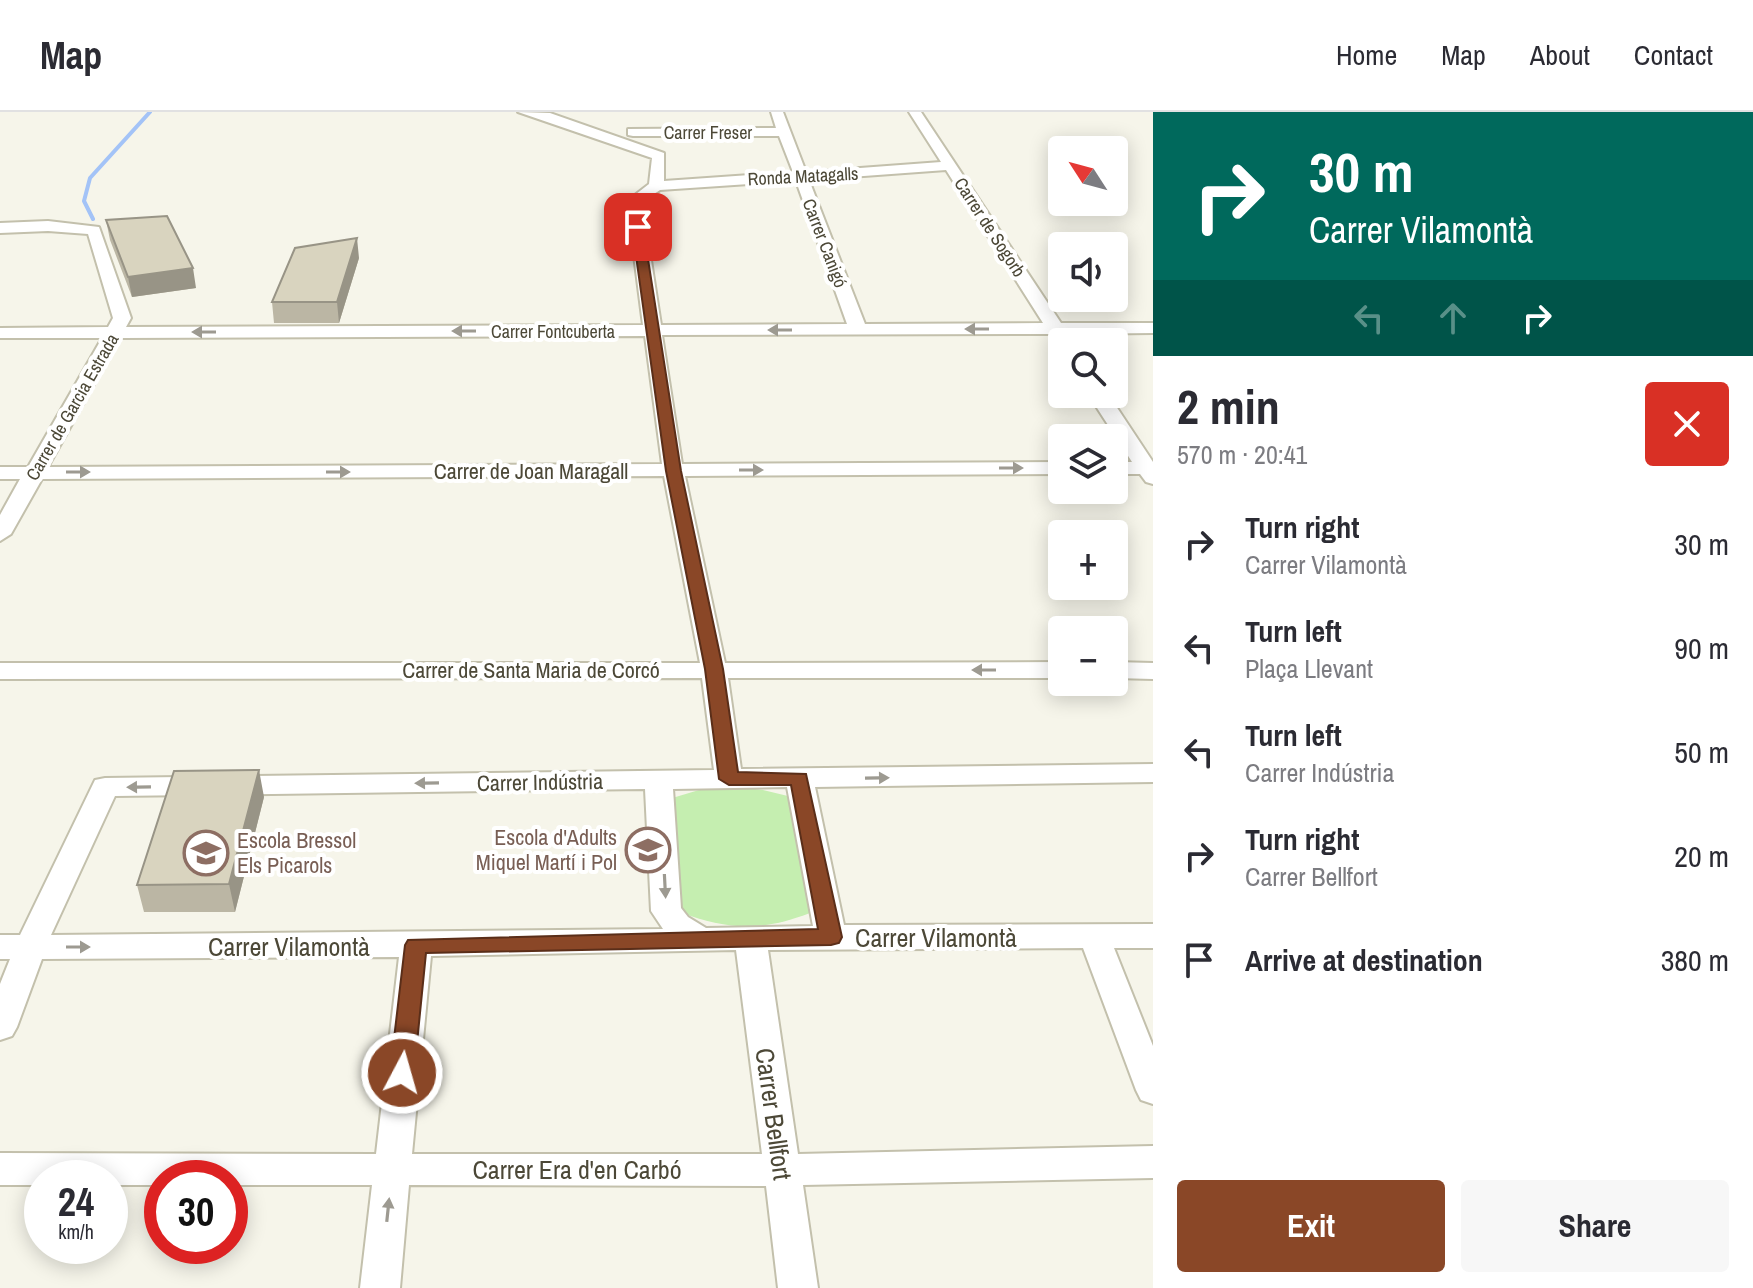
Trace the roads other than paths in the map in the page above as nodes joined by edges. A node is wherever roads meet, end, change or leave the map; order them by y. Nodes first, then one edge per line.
1 (524, 112) edge
2 (777, 112) edge
3 (915, 112) edge
4 (633, 132) dead end
5 (783, 132) junction
6 (950, 166) junction
7 (799, 177) junction
8 (656, 186) junction
9 (0, 230) edge
10 (1055, 328) edge
11 (1153, 328) edge
12 (858, 329) junction
13 (653, 330) junction
14 (1128, 330) edge
15 (115, 332) junction
16 (0, 333) edge
17 (1048, 335) edge
18 (1108, 408) edge
19 (1048, 468) edge
20 (1128, 469) edge
21 (673, 471) junction
22 (1151, 471) edge
23 (35, 472) junction
24 (0, 473) edge
25 (0, 534) edge
26 (714, 669) junction
27 (1048, 670) edge
28 (1128, 670) edge
29 (0, 671) edge
30 (1153, 671) edge
31 (1153, 773) edge
32 (729, 779) junction
33 (799, 779) junction
34 (659, 781) junction
35 (1094, 936) junction
36 (1153, 936) edge
37 (831, 937) junction
38 (701, 940) junction
39 (751, 941) junction
40 (416, 945) junction
41 (15, 947) edge
42 (0, 1027) edge
43 (1153, 1090) edge
44 (1153, 1162) edge
45 (392, 1168) junction
46 (0, 1169) edge
47 (781, 1170) junction
48 (380, 1288) edge
49 (798, 1288) edge

1 - 8 street
2 - 5 street, Carrer Canigó
3 - 6 street, Carrer de Sogorb
4 - 5 street, Carrer Freser
5 - 7 street, Carrer Canigó
6 - 7 street, Ronda Matagalls
6 - 10 street, Carrer de Sogorb
7 - 8 street, Ronda Matagalls
7 - 12 street, Carrer Canigó
8 - 13 street
9 - 15 street, Carrer de Garcia Estrada
11 - 14 street, Carrer Fontcuberta
12 -> 13 street, Carrer Fontcuberta
17 -> 12 street, Carrer Fontcuberta
13 -> 15 street, Carrer Fontcuberta
13 - 21 street
15 - 16 street, Carrer Fontcuberta
15 - 23 street, Carrer de Garcia Estrada
18 - 22 street
21 -> 19 street, Carrer de Joan Maragall
20 - 22 street
23 -> 21 street, Carrer de Joan Maragall
21 - 26 street
23 - 24 street, Carrer de Joan Maragall
23 - 25 street, Carrer de Garcia Estrada
27 -> 26 street, Carrer de Santa Maria de Corcó
26 - 29 street, Carrer de Santa Maria de Corcó
26 - 32 street
28 - 30 street
33 -> 31 street, Carrer Indústria
32 - 33 street, Carrer Indústria
32 - 34 street, Carrer Indústria
33 - 37 street
34 -> 38 street
34 -> 41 street, Carrer Indústria
35 - 36 street, Carrer Vilamontà
35 - 37 street, Carrer Vilamontà
35 - 43 street
37 - 39 street, Carrer Vilamontà
38 - 39 street, Carrer Vilamontà
38 - 40 street, Carrer Vilamontà
39 - 47 street, Carrer Bellfort
41 -> 40 street, Carrer Vilamontà
40 - 45 street
41 - 42 street
44 - 47 street, Carrer Era d'en Carbó
45 - 46 street, Carrer Era d'en Carbó
45 - 47 street, Carrer Era d'en Carbó
48 -> 45 street
47 - 49 street, Carrer Bellfort

